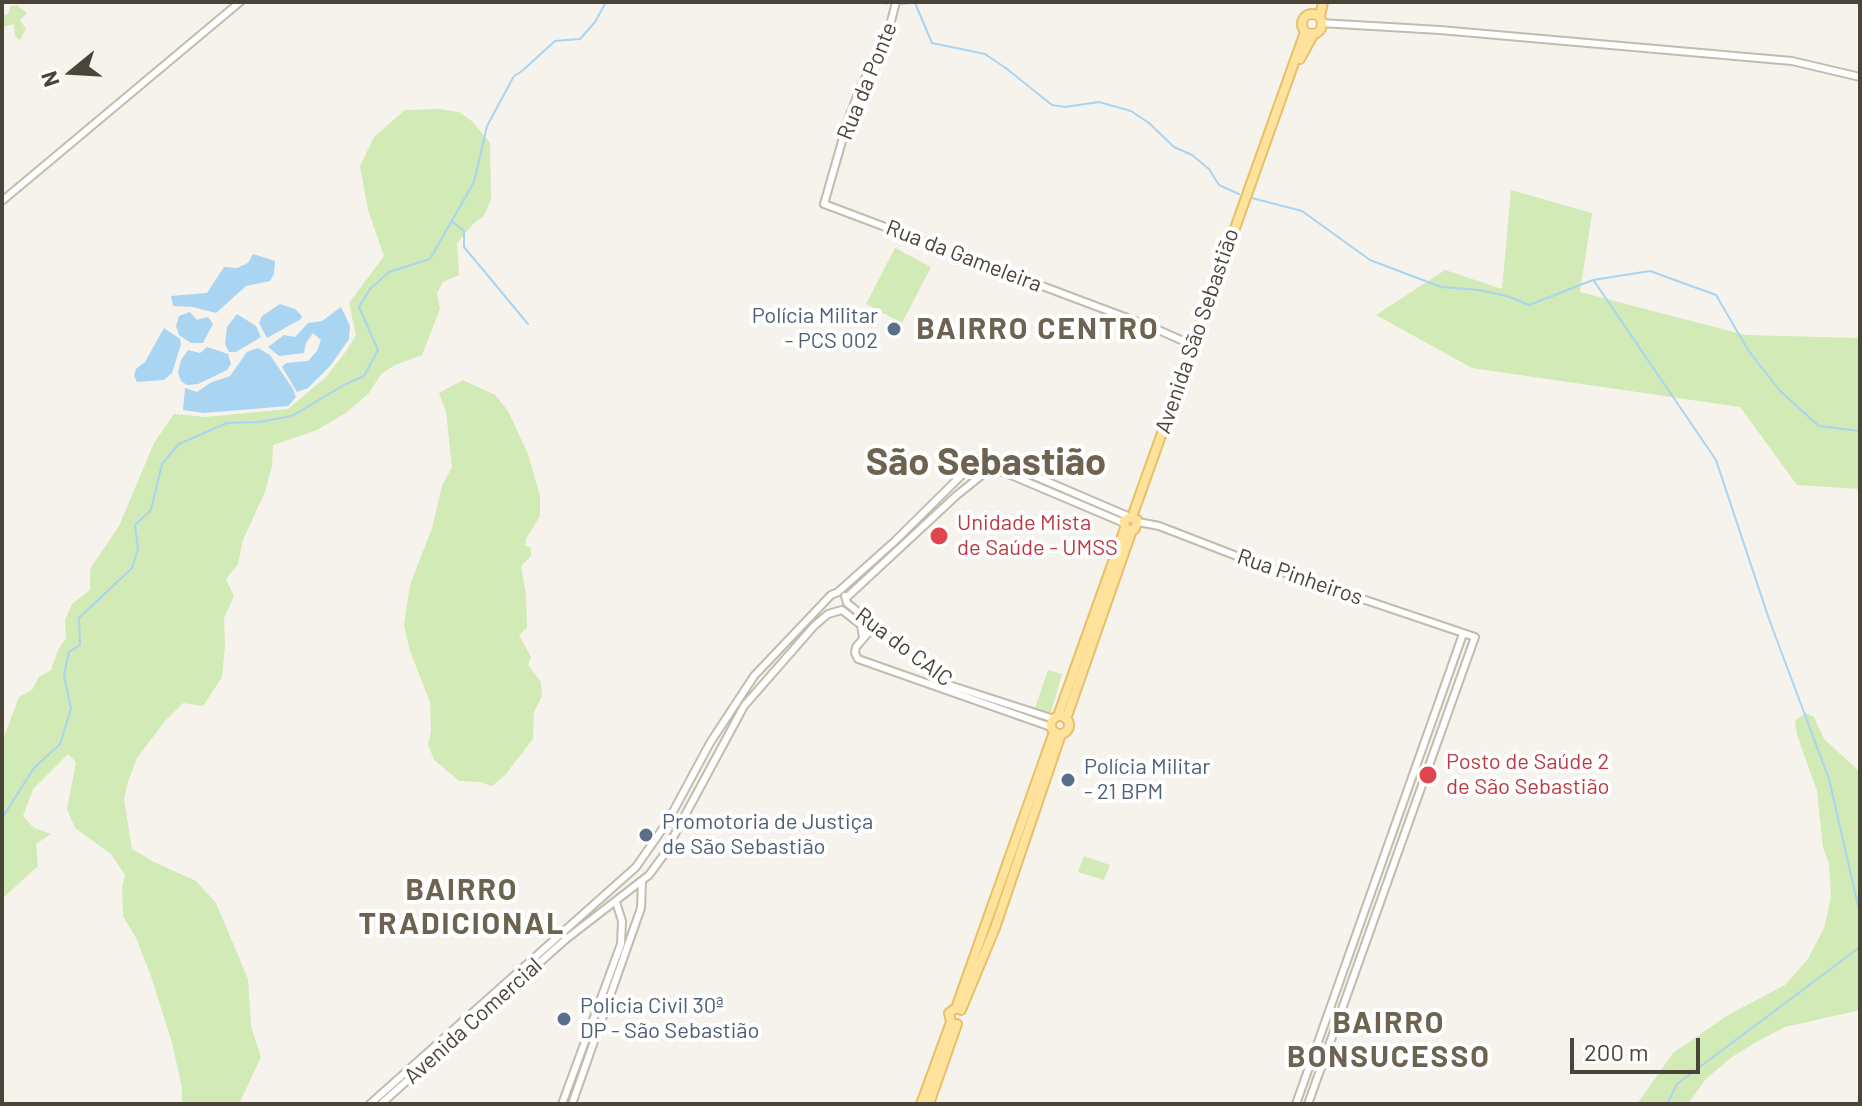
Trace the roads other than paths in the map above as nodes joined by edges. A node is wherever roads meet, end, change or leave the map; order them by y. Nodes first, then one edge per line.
1 (240, 2) edge
2 (1316, 2) edge
3 (1323, 2) edge
4 (896, 3) edge
5 (1318, 17) junction
6 (1309, 34) junction
7 (1860, 77) edge
8 (2, 201) edge
9 (824, 204) joint
10 (1195, 346) junction
11 (995, 458) junction
12 (978, 460) junction
13 (993, 470) junction
14 (983, 472) junction
15 (924, 512) junction
16 (1131, 522) junction
17 (926, 524) junction
18 (895, 541) junction
19 (898, 550) junction
20 (838, 592) junction
21 (828, 600) junction
22 (842, 605) junction
23 (874, 626) junction
24 (1463, 634) junction
25 (795, 635) junction
26 (863, 638) junction
27 (801, 640) junction
28 (1459, 645) junction
29 (1470, 648) junction
30 (916, 660) junction
31 (926, 668) junction
32 (908, 676) junction
33 (937, 677) junction
34 (918, 680) junction
35 (931, 684) junction
36 (1057, 725) junction
37 (718, 731) junction
38 (726, 736) junction
39 (702, 758) junction
40 (710, 764) junction
41 (1014, 842) junction
42 (1024, 845) junction
43 (1385, 857) junction
44 (1394, 862) junction
45 (636, 867) junction
46 (649, 875) junction
47 (642, 882) junction
48 (602, 899) junction
49 (616, 902) junction
50 (606, 908) junction
51 (991, 926) junction
52 (1351, 950) junction
53 (1361, 954) junction
54 (508, 986) junction
55 (599, 1001) junction
56 (607, 1005) junction
57 (954, 1023) junction
58 (588, 1030) junction
59 (597, 1034) junction
60 (1308, 1070) junction
61 (1318, 1076) junction
62 (389, 1092) junction
63 (370, 1104) edge
64 (381, 1104) edge
65 (562, 1104) edge
66 (572, 1104) edge
67 (921, 1104) edge
68 (929, 1104) edge
69 (1296, 1104) edge
70 (1308, 1104) edge

1 - 8 street
2 - 5 main road
3 - 5 main road
4 - 9 street, Rua da Ponte
5 - 6 main road
5 - 6 main road
5 - 7 street
6 - 10 main road, Avenida São Sebastião
9 - 10 street, Rua da Gameleira
10 - 16 main road, Avenida São Sebastião
11 - 12 street
11 - 13 street
11 - 16 street
12 - 14 street
12 - 15 street
13 - 14 street
13 - 16 street
14 - 17 street, Avenida Comercial
15 - 17 street
15 - 18 street
16 - 24 street, Rua Pinheiros
16 - 36 main road, Avenida São Sebastião
17 - 19 street, Avenida Comercial
18 - 19 street
18 - 20 street
19 - 22 street, Avenida Comercial
20 - 21 street, Avenida Comercial
20 - 22 street
21 - 22 street
21 - 25 street, Avenida Comercial
22 - 23 street, Rua do CAIC
22 - 26 street
22 - 27 street, Avenida Comercial
23 - 26 street
23 - 30 street, Rua do CAIC
24 - 28 street
24 - 29 street, Rua Pinheiros
25 - 27 street
25 - 37 street, Avenida Comercial
26 - 32 street
27 - 38 street, Avenida Comercial
28 - 29 street
28 - 43 street
29 - 44 street
30 - 31 street, Rua do CAIC
30 - 32 street
31 - 33 street, Rua do CAIC
31 - 34 street
32 - 34 street
33 - 35 street
33 - 36 street, Rua do CAIC
34 - 35 street
35 - 36 street
36 - 41 main road, Avenida São Sebastião
36 - 42 main road, Avenida São Sebastião
37 - 38 street
37 - 39 street, Avenida Comercial
38 - 40 street, Avenida Comercial
39 - 40 street
39 - 45 street, Avenida Comercial
40 - 46 street, Avenida Comercial
41 - 42 main road
41 - 51 main road, Avenida São Sebastião
42 - 51 main road, Avenida São Sebastião
43 - 44 street
43 - 52 street
44 - 53 street
45 - 46 street
45 - 48 street, Avenida Comercial
46 - 47 street, Avenida Comercial
47 - 49 street, Avenida Comercial
47 - 56 street
48 - 50 street
48 - 54 street, Avenida Comercial
49 - 50 street, Avenida Comercial
49 - 55 street
50 - 54 street, Avenida Comercial
51 - 57 main road, Avenida São Sebastião
52 - 53 street
52 - 60 street
53 - 61 street
54 - 62 street, Avenida Comercial
55 - 56 street
55 - 58 street
56 - 59 street
57 - 67 main road
57 - 68 main road
58 - 59 street
58 - 65 street
59 - 66 street
60 - 61 street
60 - 69 street
61 - 70 street
62 - 63 street, Avenida Comercial
62 - 64 street, Avenida Comercial

